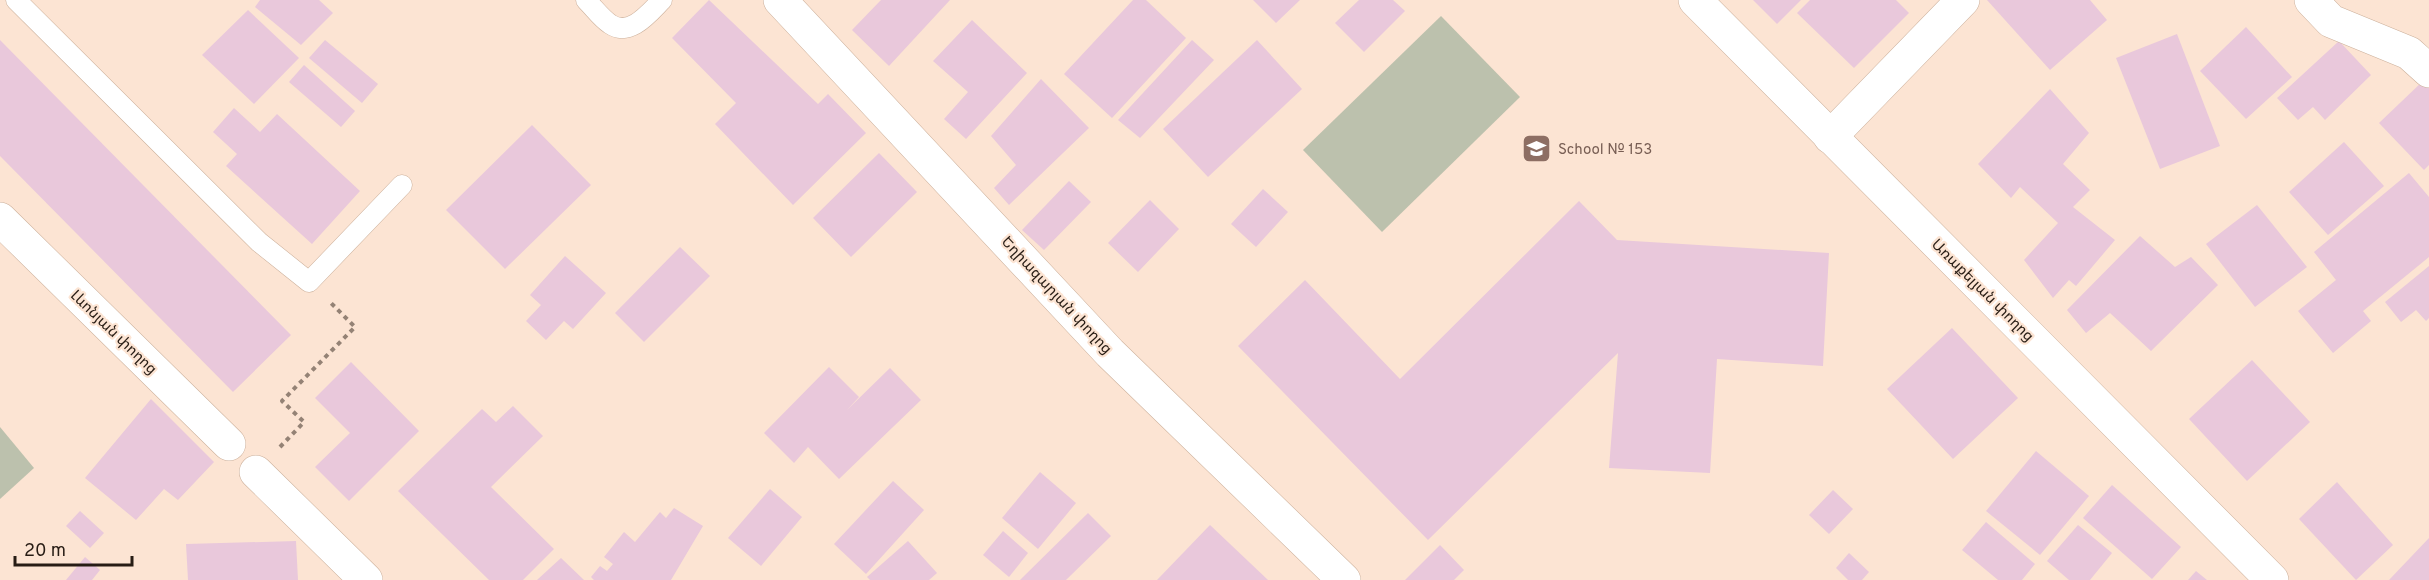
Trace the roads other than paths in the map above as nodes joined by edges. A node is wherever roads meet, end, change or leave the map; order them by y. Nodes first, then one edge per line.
1 (586, 0) edge
2 (662, 0) edge
3 (780, 0) edge
4 (1695, 0) edge
5 (1963, 0) edge
6 (2311, 0) edge
7 (25, 3) edge
8 (2429, 71) edge
9 (1830, 137) junction
10 (402, 185) dead end
11 (0, 219) edge
12 (229, 444) dead end
13 (256, 471) road end
14 (366, 580) edge
15 (1344, 580) edge
16 (2272, 580) edge

1 - 2 lane
3 - 15 street, Եղիազարյան փողոց
4 - 9 street, Առաքելյան փողոց
5 - 9 street
6 - 8 street
7 - 10 lane
9 - 16 street, Առաքելյան փողոց
11 - 12 street, Լևոնյան փողոց
13 - 14 street

